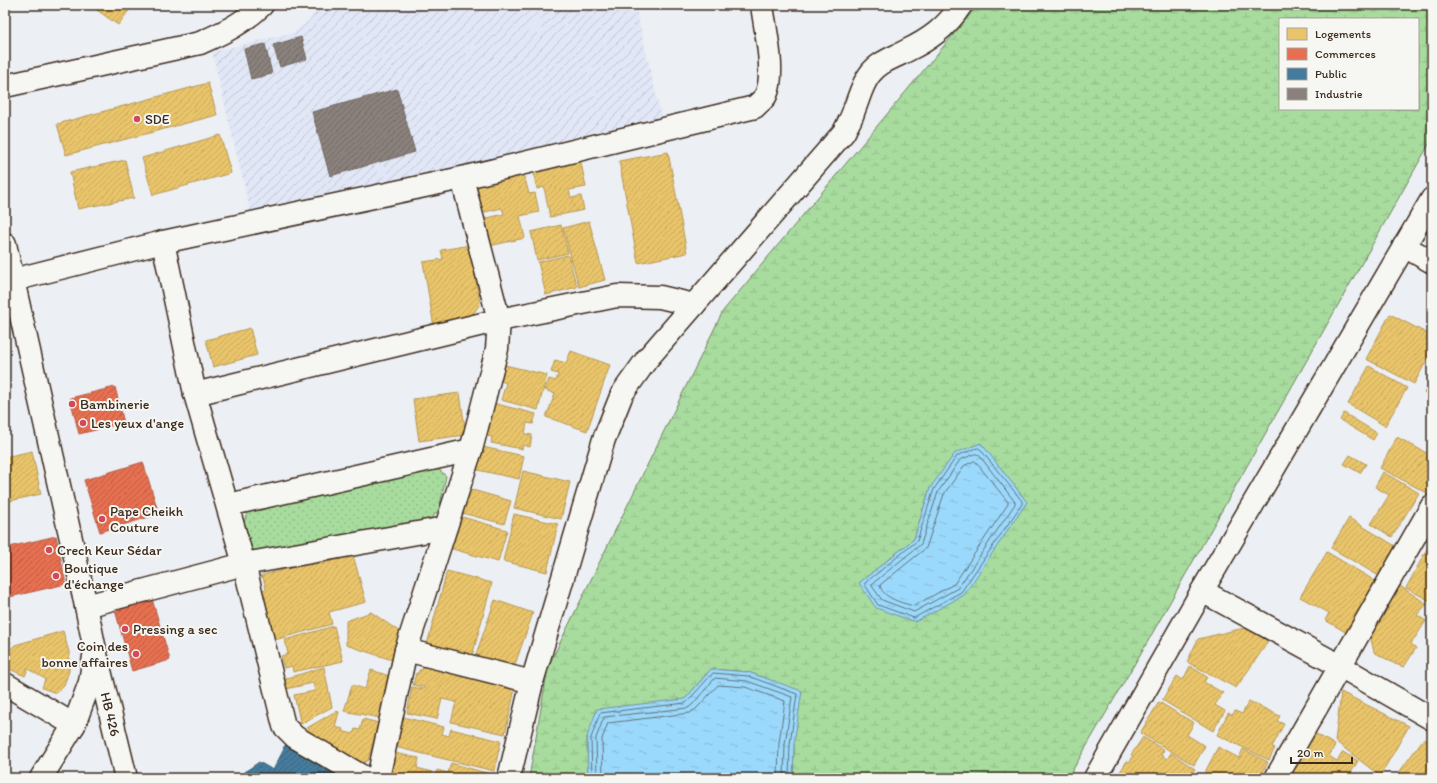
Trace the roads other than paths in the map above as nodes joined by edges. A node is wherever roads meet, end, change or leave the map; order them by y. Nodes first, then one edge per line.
1 (262, 5) edge
2 (762, 5) edge
3 (961, 5) edge
4 (5, 86) edge
5 (462, 178) junction
6 (1432, 200) edge
7 (163, 242) junction
8 (5, 244) edge
9 (1404, 246) junction
10 (1432, 262) edge
11 (9, 284) edge
12 (694, 305) junction
13 (499, 320) junction
14 (196, 394) junction
15 (470, 450) junction
16 (228, 505) junction
17 (1432, 506) edge
18 (445, 528) junction
19 (1427, 529) edge
20 (244, 564) junction
21 (1202, 591) junction
22 (86, 606) junction
23 (95, 650) junction
24 (406, 650) junction
25 (1340, 666) junction
26 (532, 682) junction
27 (5, 684) edge
28 (1432, 719) edge
29 (74, 725) junction
30 (42, 778) edge
31 (126, 778) edge
32 (365, 778) edge
33 (378, 778) edge
34 (509, 778) edge
35 (1095, 778) edge
36 (1276, 778) edge

1 - 4 street
2 - 5 street
3 - 12 street
5 - 7 street
5 - 13 street
6 - 9 street
7 - 11 street
7 - 14 street
8 - 11 street, HB 426
9 - 10 street
9 - 21 street
11 - 22 street, HB 426
12 - 13 street
12 - 26 street
13 - 14 street
13 - 15 street
14 - 16 street
15 - 16 street
15 - 18 street
16 - 20 street
17 - 19 street
18 - 20 street
18 - 24 street
19 - 25 street
20 - 22 street
20 - 32 street
21 - 25 street
21 - 35 street
22 - 23 street, HB 426
23 - 29 street
23 - 31 street, HB 426
24 - 26 street
24 - 33 street
25 - 28 street
25 - 36 street
26 - 34 street
27 - 29 street
29 - 30 street

